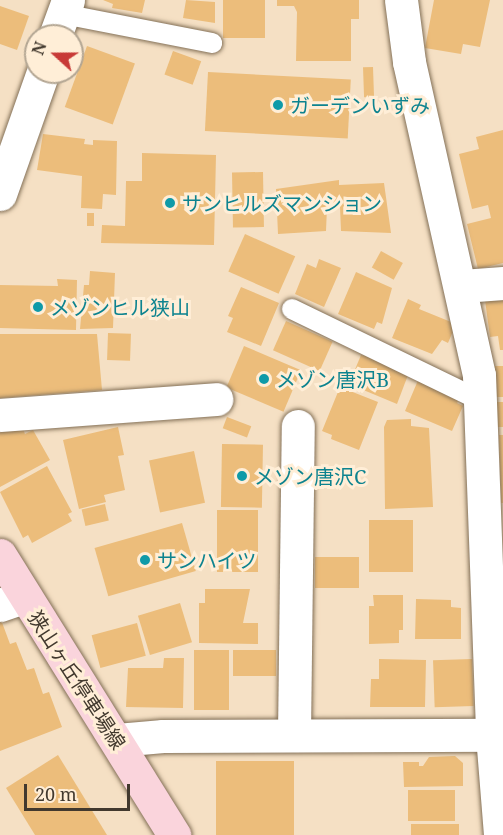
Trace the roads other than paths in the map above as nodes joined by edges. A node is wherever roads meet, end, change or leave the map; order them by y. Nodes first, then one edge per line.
1 (401, 0) edge
2 (62, 17) edge
3 (212, 43) dead end
4 (39, 84) edge
5 (0, 194) edge
6 (503, 283) edge
7 (462, 286) junction
8 (292, 309) dead end
9 (216, 399) dead end
10 (479, 400) junction
11 (0, 415) edge
12 (298, 426) dead end
13 (0, 555) edge
14 (495, 577) edge
15 (11, 601) edge
16 (294, 735) junction
17 (497, 735) edge
18 (117, 740) junction
19 (174, 835) edge
20 (500, 835) edge

1 - 7 street
2 - 3 lane
4 - 5 street
6 - 7 street
7 - 10 street
8 - 10 lane
9 - 11 street
10 - 14 street
12 - 16 street
13 - 15 main road, 狭山ヶ丘停車場線
14 - 17 street
15 - 18 main road, 狭山ヶ丘停車場線
16 - 17 street
16 - 18 street
17 - 20 street
18 - 19 main road, 狭山ヶ丘停車場線

